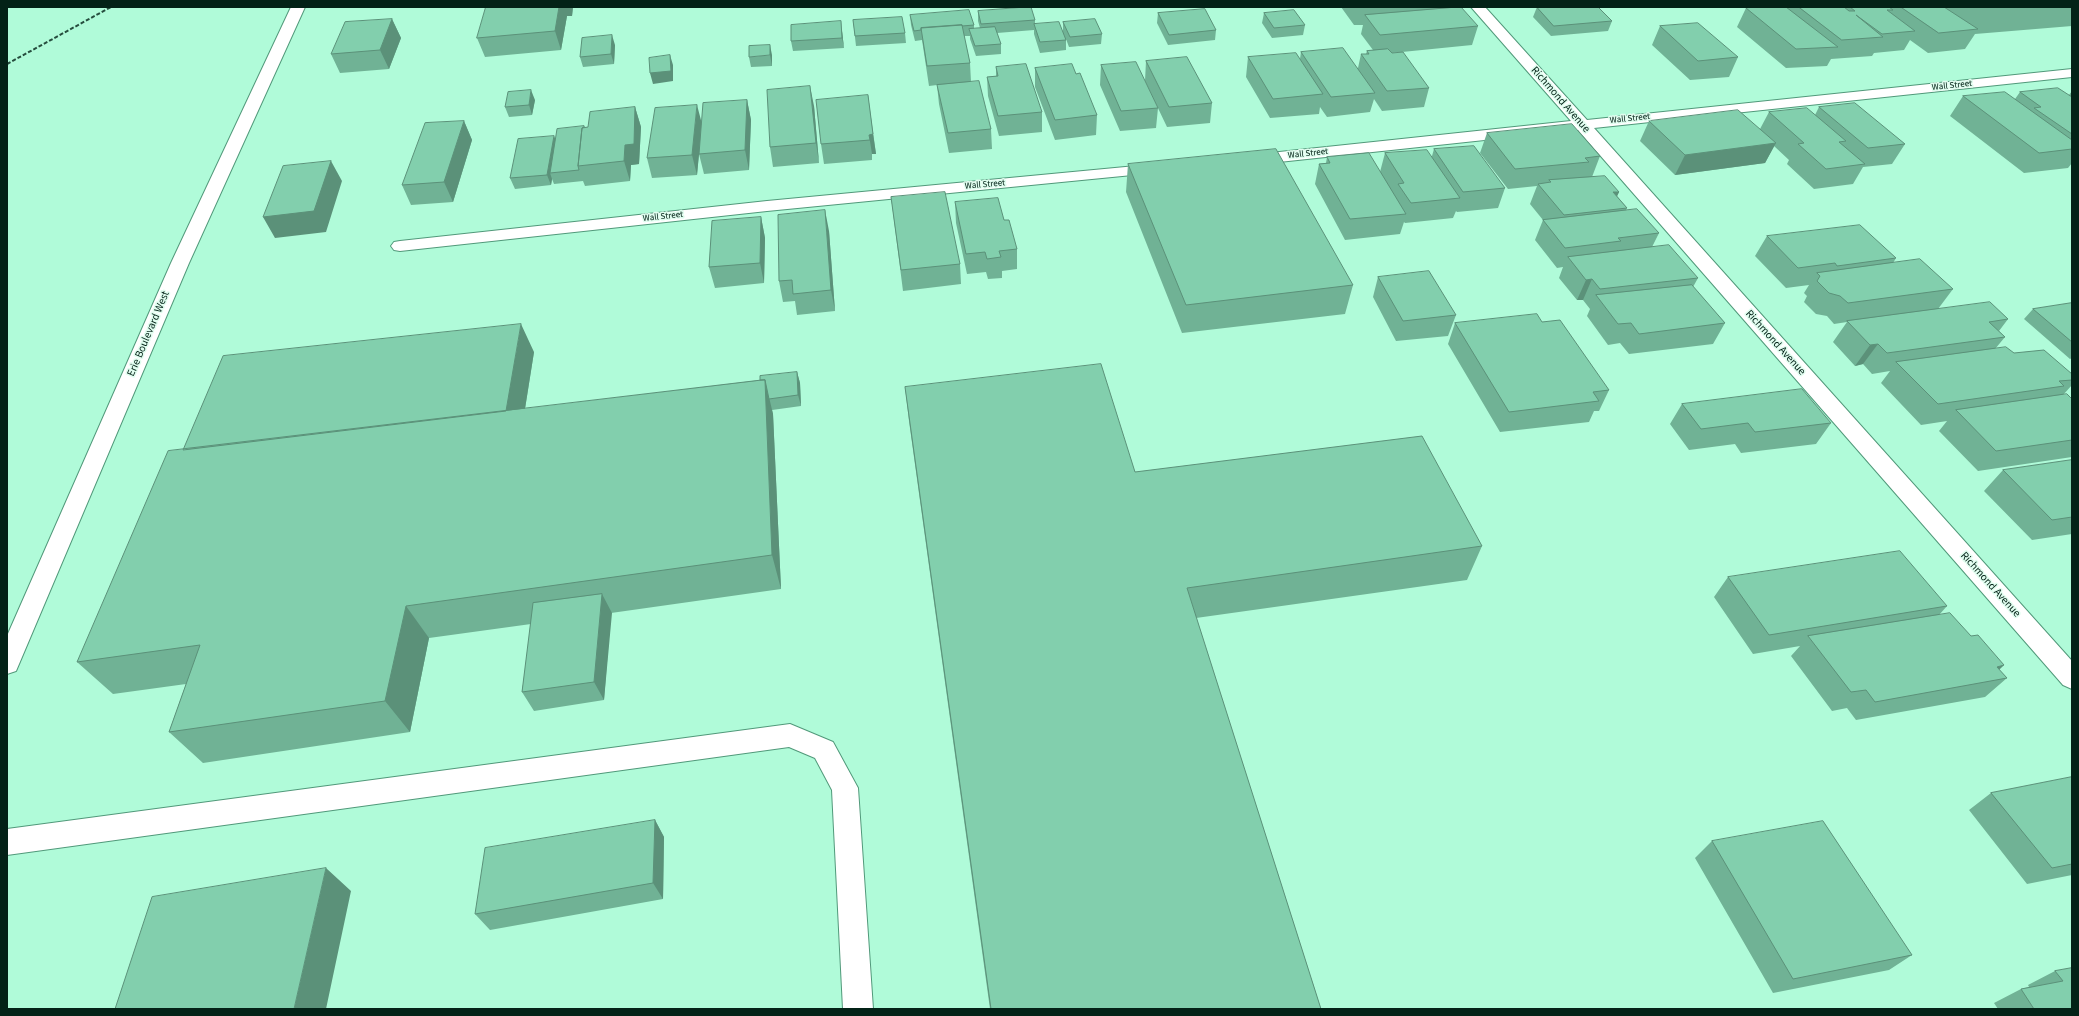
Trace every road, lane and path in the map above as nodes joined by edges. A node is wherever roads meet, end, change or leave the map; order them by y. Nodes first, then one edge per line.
1 (298, 7) edge
2 (1478, 7) edge
3 (2072, 73) edge
4 (1580, 124) junction
5 (1232, 162) edge
6 (1169, 168) edge
7 (400, 246) dead end
8 (7, 664) edge
9 (2072, 678) edge
10 (7, 842) edge
11 (858, 1009) edge

1 - 8 street, Erie Boulevard West
2 - 4 street, Richmond Avenue
3 - 4 street, Wall Street
4 - 5 street, Wall Street
4 - 9 street, Richmond Avenue
6 - 7 street, Wall Street
10 - 11 street

